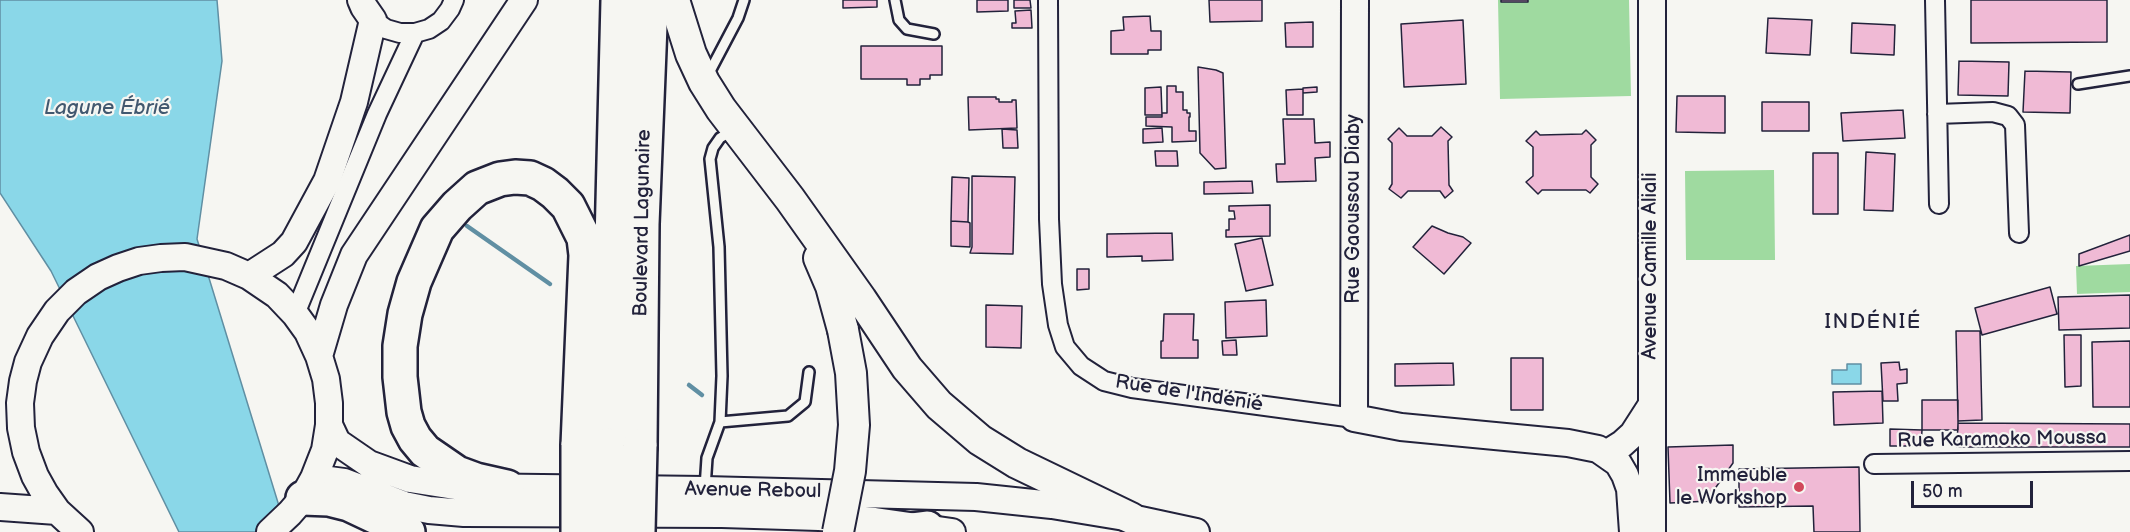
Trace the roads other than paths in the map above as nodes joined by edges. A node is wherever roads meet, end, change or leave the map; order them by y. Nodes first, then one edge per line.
1 (454, 0) edge
2 (524, 0) edge
3 (618, 0) edge
4 (651, 0) edge
5 (674, 0) edge
6 (744, 0) edge
7 (895, 0) edge
8 (1048, 0) edge
9 (1355, 0) edge
10 (1652, 0) edge
11 (1935, 0) edge
12 (367, 10) edge
13 (415, 33) junction
14 (934, 34) dead end
15 (2130, 76) edge
16 (704, 82) junction
17 (2078, 84) dead end
18 (1937, 114) junction
19 (735, 129) junction
20 (790, 198) junction
21 (1939, 204) dead end
22 (2019, 233) dead end
23 (238, 271) junction
24 (295, 314) junction
25 (319, 356) junction
26 (808, 372) dead end
27 (10, 404) edge
28 (1650, 406) junction
29 (1354, 418) junction
30 (720, 422) junction
31 (329, 425) junction
32 (593, 445) junction
33 (1606, 454) junction
34 (2130, 461) edge
35 (1874, 464) dead end
36 (507, 487) junction
37 (705, 490) junction
38 (302, 496) junction
39 (0, 507) edge
40 (57, 511) junction
41 (1131, 522) junction
42 (925, 531) edge
43 (80, 532) edge
44 (270, 532) edge
45 (408, 532) edge
46 (578, 532) edge
47 (606, 532) edge
48 (638, 532) edge
49 (838, 532) edge
50 (1196, 532) edge
51 (1633, 532) edge
52 (1652, 532) edge

1 - 13 street
2 - 25 main road
3 - 32 highway, Boulevard Lagunaire
4 - 48 highway, Boulevard Lagunaire, bridge
5 - 16 highway
6 - 16 lane
7 - 14 lane
8 - 29 street, Rue de l'Indénié
9 - 29 main road, Rue Gaoussou Diaby
10 - 28 main road, Avenue Camille Aliali
11 - 18 street
12 - 13 street
12 - 23 main road
13 - 24 street
15 - 17 lane
16 - 19 highway
18 - 21 street
18 - 22 street
19 - 20 highway
19 - 30 lane
20 - 41 highway
20 - 49 highway, bridge
23 - 24 main road
23 - 27 main road
24 - 25 main road
25 - 31 main road
26 - 30 lane
27 - 40 main road
28 - 33 main road
28 - 52 main road, Avenue Camille Aliali
29 - 33 main road, Rue de l'Indénié
30 - 37 lane
31 - 36 main road, Avenue Reboul
31 - 38 main road
32 - 36 highway
32 - 46 highway, bridge
32 - 47 highway, bridge
33 - 51 main road, Rue de l'Indénié
34 - 35 street, Rue Karamoko Moussa
36 - 37 main road, Avenue Reboul
37 - 41 main road, Avenue Reboul
38 - 42 main road
38 - 44 main road
38 - 45 highway
39 - 40 main road
40 - 43 main road
41 - 50 main road, Avenue Reboul

